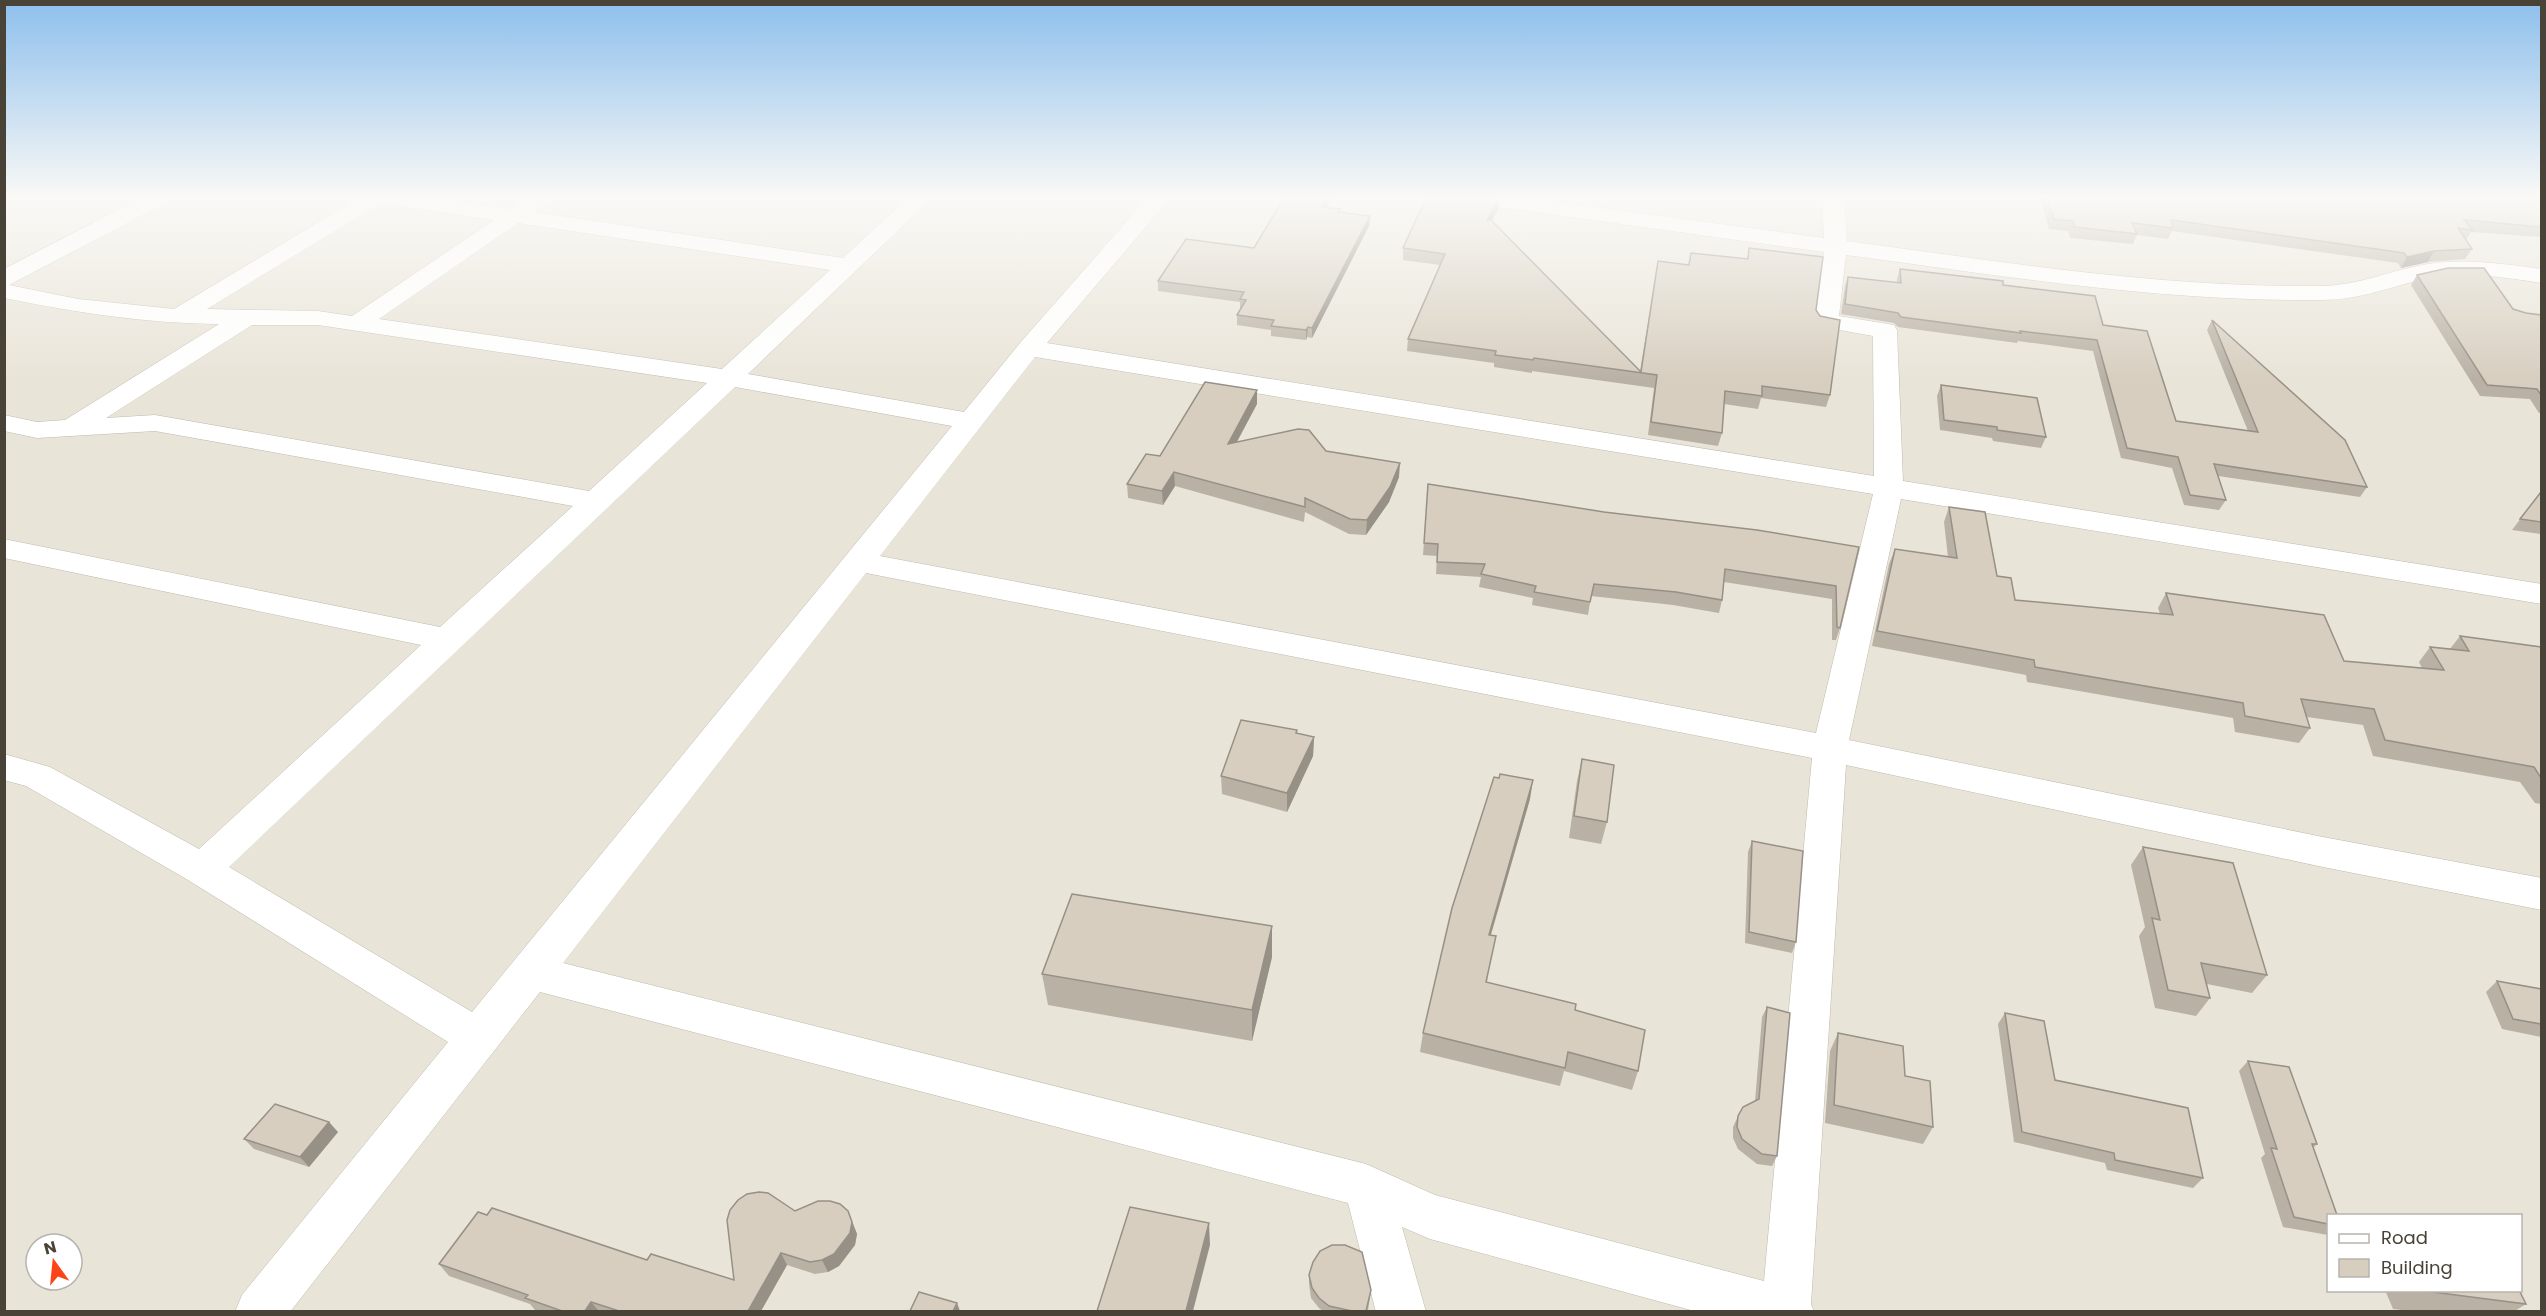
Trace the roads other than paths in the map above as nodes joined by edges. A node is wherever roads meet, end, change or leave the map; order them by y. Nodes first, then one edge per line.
1 (45, 257) edge
2 (276, 257) edge
3 (453, 257) edge
4 (791, 257) edge
5 (858, 257) edge
6 (1108, 257) edge
7 (1835, 257) edge
8 (1919, 257) edge
9 (849, 266) junction
10 (2541, 276) edge
11 (4, 279) edge
12 (4, 291) edge
13 (179, 316) junction
14 (247, 317) junction
15 (356, 324) junction
16 (1029, 348) junction
17 (729, 378) junction
18 (971, 421) junction
19 (4, 423) edge
20 (72, 428) junction
21 (1889, 488) junction
22 (596, 501) junction
23 (4, 548) edge
24 (859, 562) junction
25 (2541, 594) edge
26 (448, 640) junction
27 (1830, 748) junction
28 (4, 767) edge
29 (202, 869) junction
30 (2541, 894) edge
31 (531, 972) junction
32 (478, 1038) junction
33 (1366, 1186) junction
34 (259, 1311) edge
35 (1401, 1311) edge
36 (1787, 1311) edge

1 - 11 street
2 - 13 street
3 - 15 street
4 - 9 street
5 - 9 street
6 - 16 street
7 - 21 street
8 - 10 street
9 - 17 street
12 - 13 street
13 - 14 street
14 - 15 street
14 - 20 street
15 - 17 street
16 - 18 street
16 - 21 street
17 - 18 street
17 - 22 street
18 - 24 street
19 - 20 street
20 - 22 street
21 - 25 street
21 - 27 street
22 - 26 street
23 - 26 street
24 - 27 street
24 - 31 street
26 - 29 street
27 - 30 street
27 - 36 street
28 - 29 street
29 - 32 street
31 - 32 street
31 - 33 street
32 - 34 street
33 - 35 street
33 - 36 street

